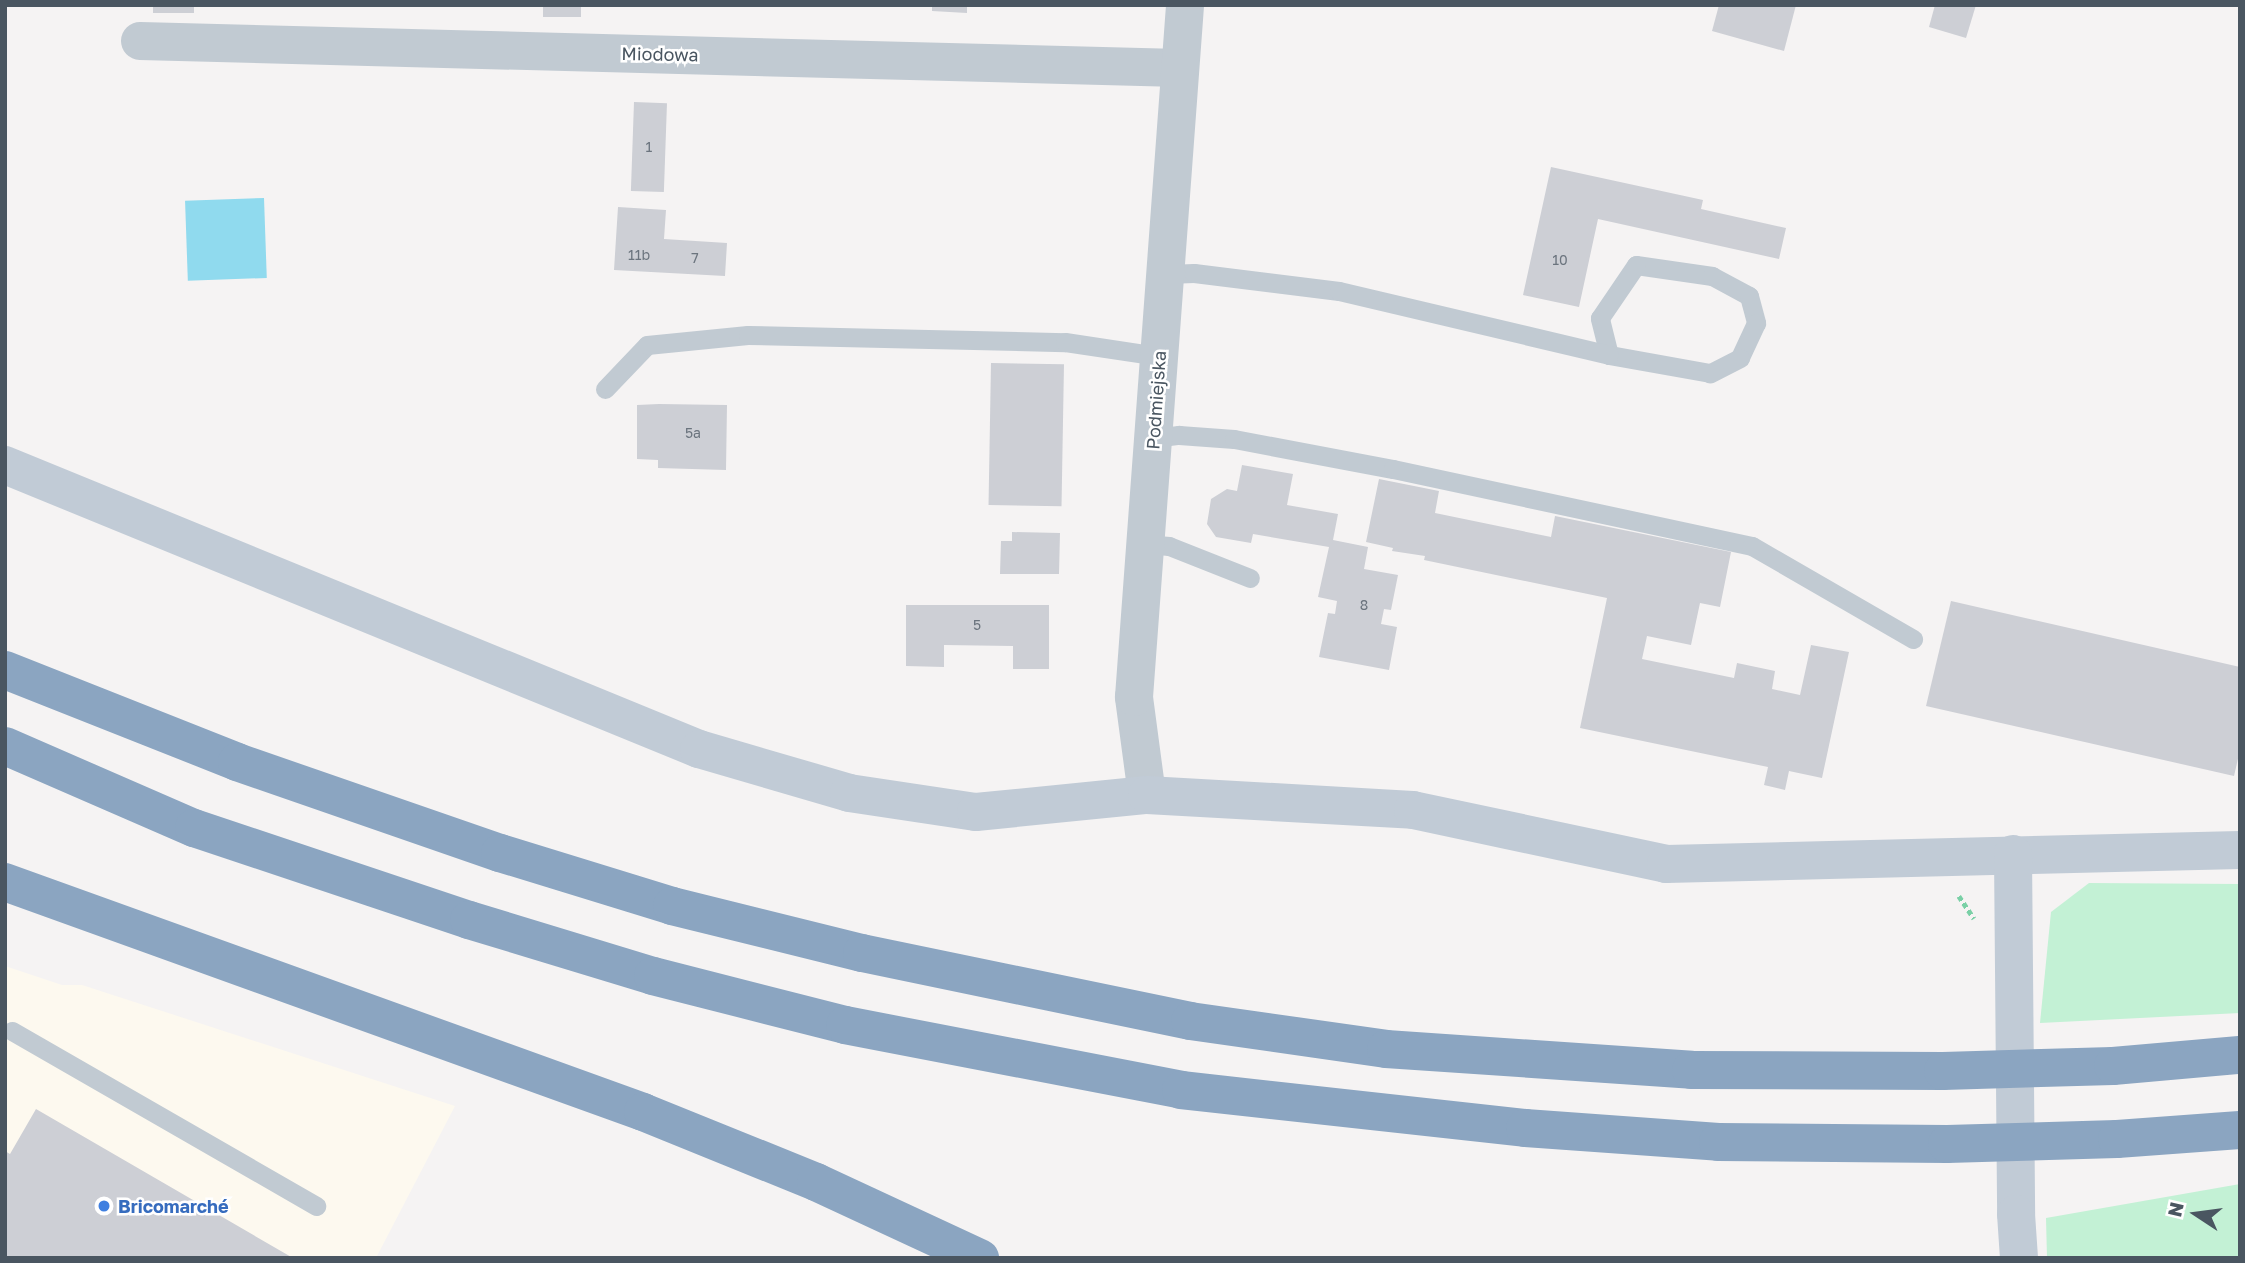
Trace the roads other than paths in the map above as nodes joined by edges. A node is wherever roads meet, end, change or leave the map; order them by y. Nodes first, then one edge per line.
1 (1185, 5) edge
2 (140, 41) dead end
3 (1180, 68) junction
4 (1166, 274) junction
5 (1609, 355) junction
6 (1159, 356) junction
7 (605, 389) dead end
8 (1153, 438) junction
9 (5, 465) edge
10 (1146, 544) junction
11 (1250, 578) dead end
12 (1913, 639) dead end
13 (5, 670) edge
14 (5, 746) edge
15 (1147, 795) junction
16 (2240, 850) edge
17 (2013, 854) junction
18 (5, 882) edge
19 (7, 1033) edge
20 (2240, 1055) edge
21 (2240, 1130) edge
22 (316, 1206) dead end
23 (2016, 1213) junction
24 (979, 1258) edge
25 (2012, 1258) edge
26 (2019, 1258) edge

1 - 3 street, Podmiejska
2 - 3 street, Miodowa
3 - 4 street, Podmiejska
4 - 5 lane
4 - 6 street, Podmiejska
5 - 5 lane
6 - 7 lane
6 - 8 street, Podmiejska
8 - 10 street, Podmiejska
8 - 12 lane
9 - 15 street
10 - 11 lane
10 - 15 street, Podmiejska
13 - 20 highway
14 - 21 highway
15 - 17 street
16 - 17 street
17 - 23 street
18 - 24 highway
19 - 22 lane
23 - 25 street
23 - 26 street

